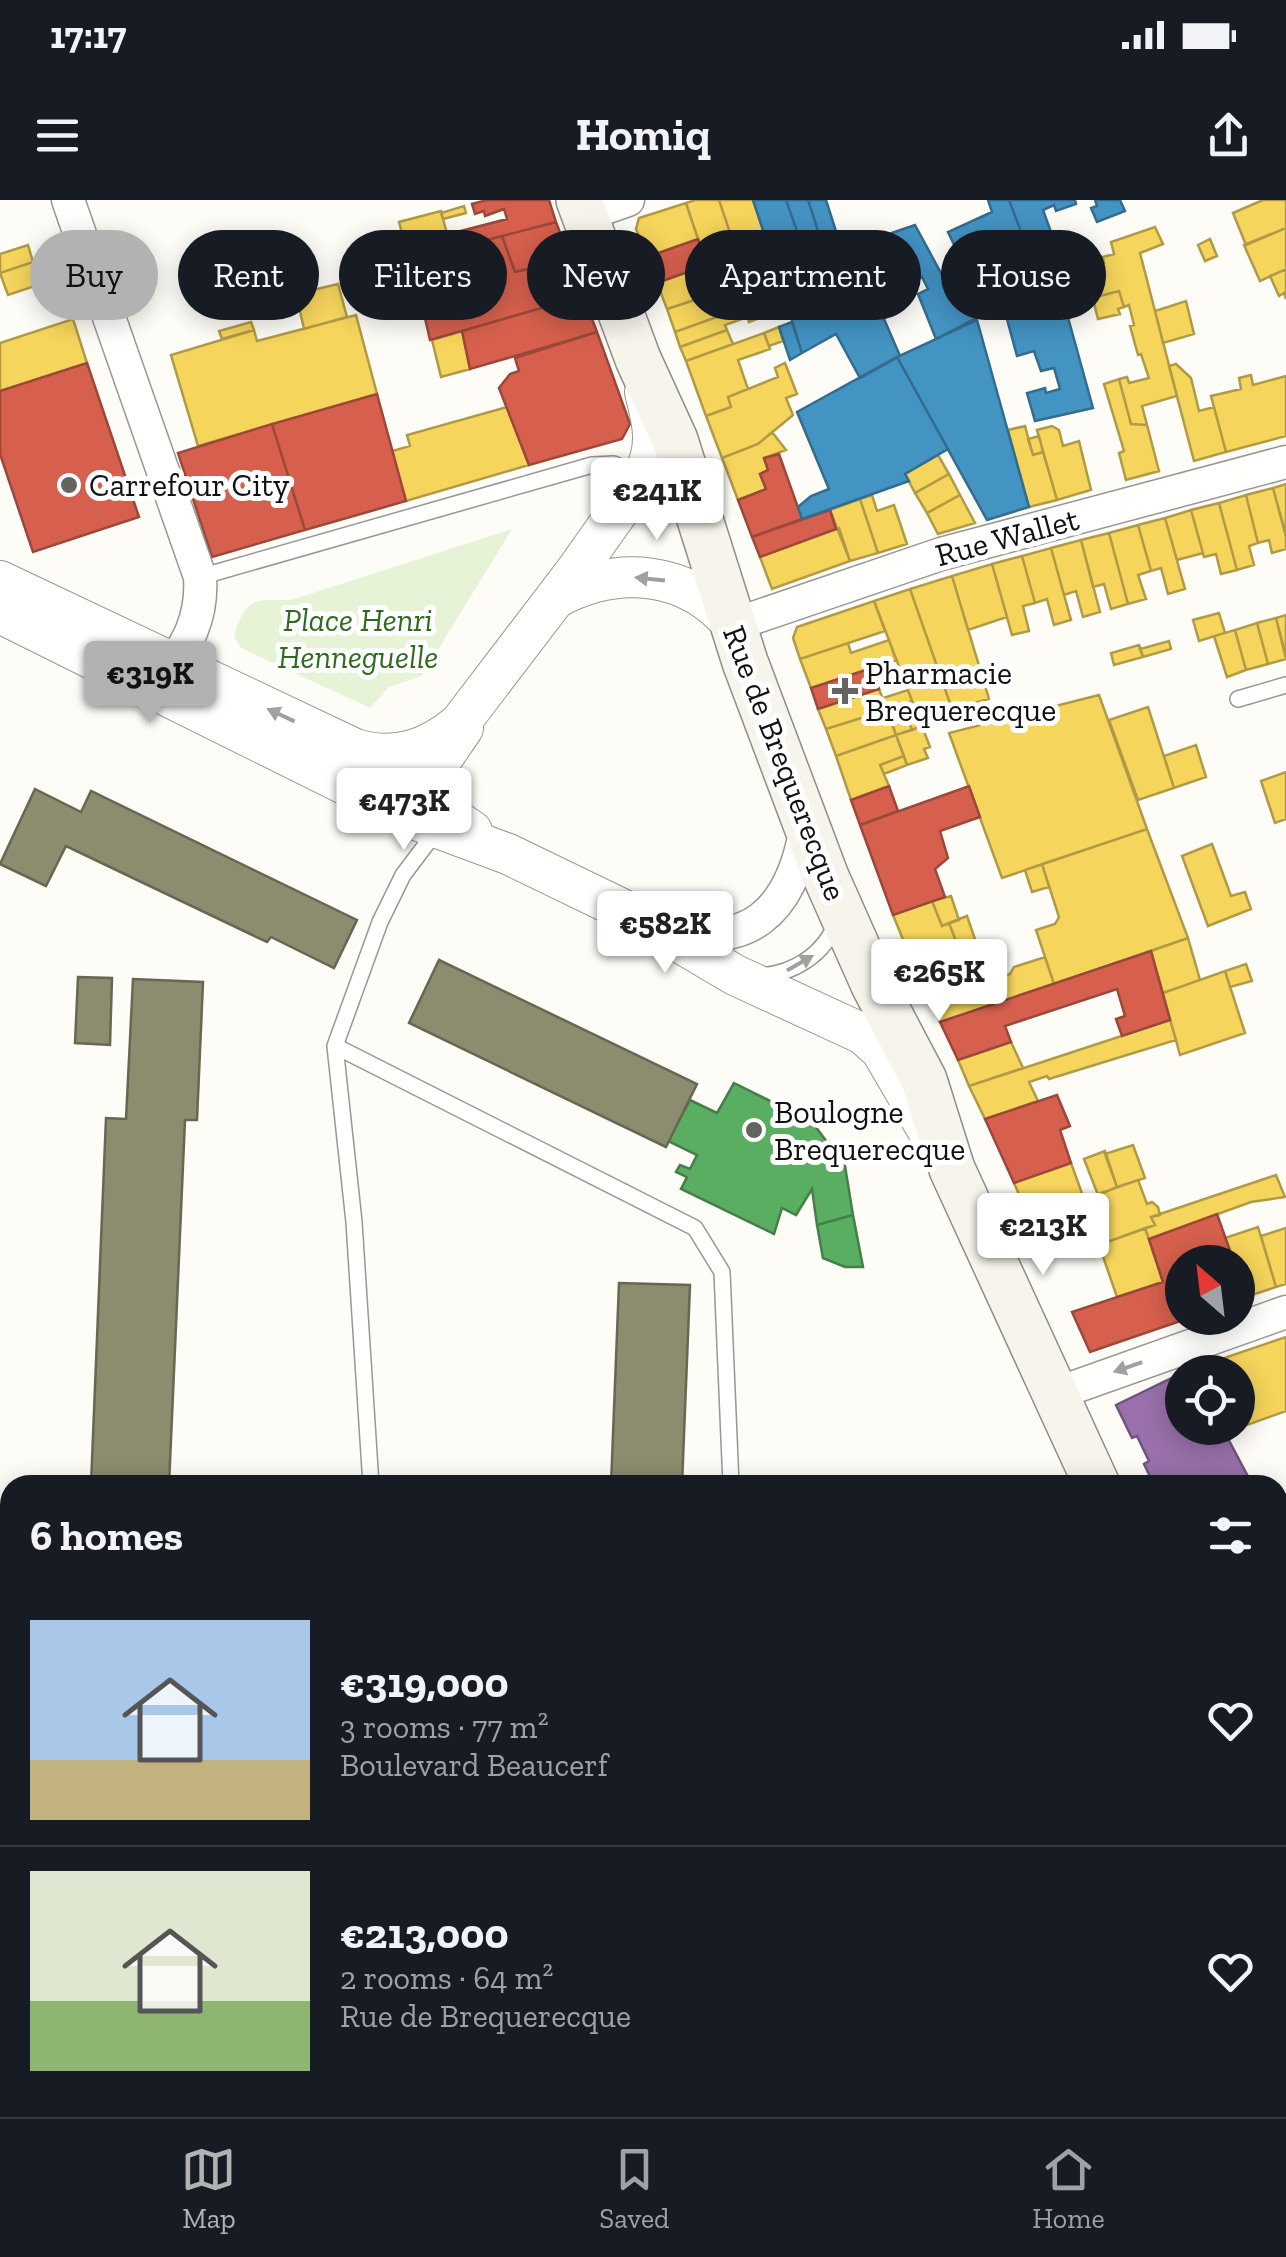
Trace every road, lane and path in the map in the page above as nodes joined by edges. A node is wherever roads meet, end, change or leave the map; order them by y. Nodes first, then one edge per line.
1 (68, 200) edge
2 (628, 200) edge
3 (582, 207) edge
4 (638, 359) junction
5 (1286, 462) edge
6 (643, 476) junction
7 (200, 577) junction
8 (0, 581) edge
9 (556, 598) junction
10 (0, 613) edge
11 (733, 625) junction
12 (165, 676) junction
13 (1286, 685) edge
14 (482, 694) junction
15 (1238, 699) dead end
16 (442, 821) junction
17 (806, 823) junction
18 (841, 911) junction
19 (632, 914) junction
20 (735, 975) junction
21 (335, 1046) junction
22 (952, 1169) junction
23 (1286, 1312) edge
24 (1054, 1394) junction
25 (370, 1475) edge
26 (731, 1475) edge
27 (1087, 1475) edge

1 - 7 street
2 - 3 street
3 - 4 main road, Rue de Brequerecque
4 - 6 street
4 - 11 main road, Rue de Brequerecque
5 - 11 street, Rue Wallet
6 - 7 lane
6 - 9 street
7 - 12 street
8 - 12 street
11 -> 9 street
9 - 14 street
10 - 12 street
11 - 17 main road, Rue de Brequerecque
14 -> 12 street
12 - 16 street
13 - 15 lane
14 - 16 street
16 - 19 street
16 - 21 lane
17 - 18 main road, Rue de Brequerecque
17 - 19 street
20 -> 18 lane
18 - 22 main road, Rue de Brequerecque
19 - 20 street
20 - 22 street
21 - 25 lane
21 - 26 lane
22 - 24 main road, Rue de Brequerecque
23 -> 24 street
24 - 27 main road, Rue de Brequerecque

